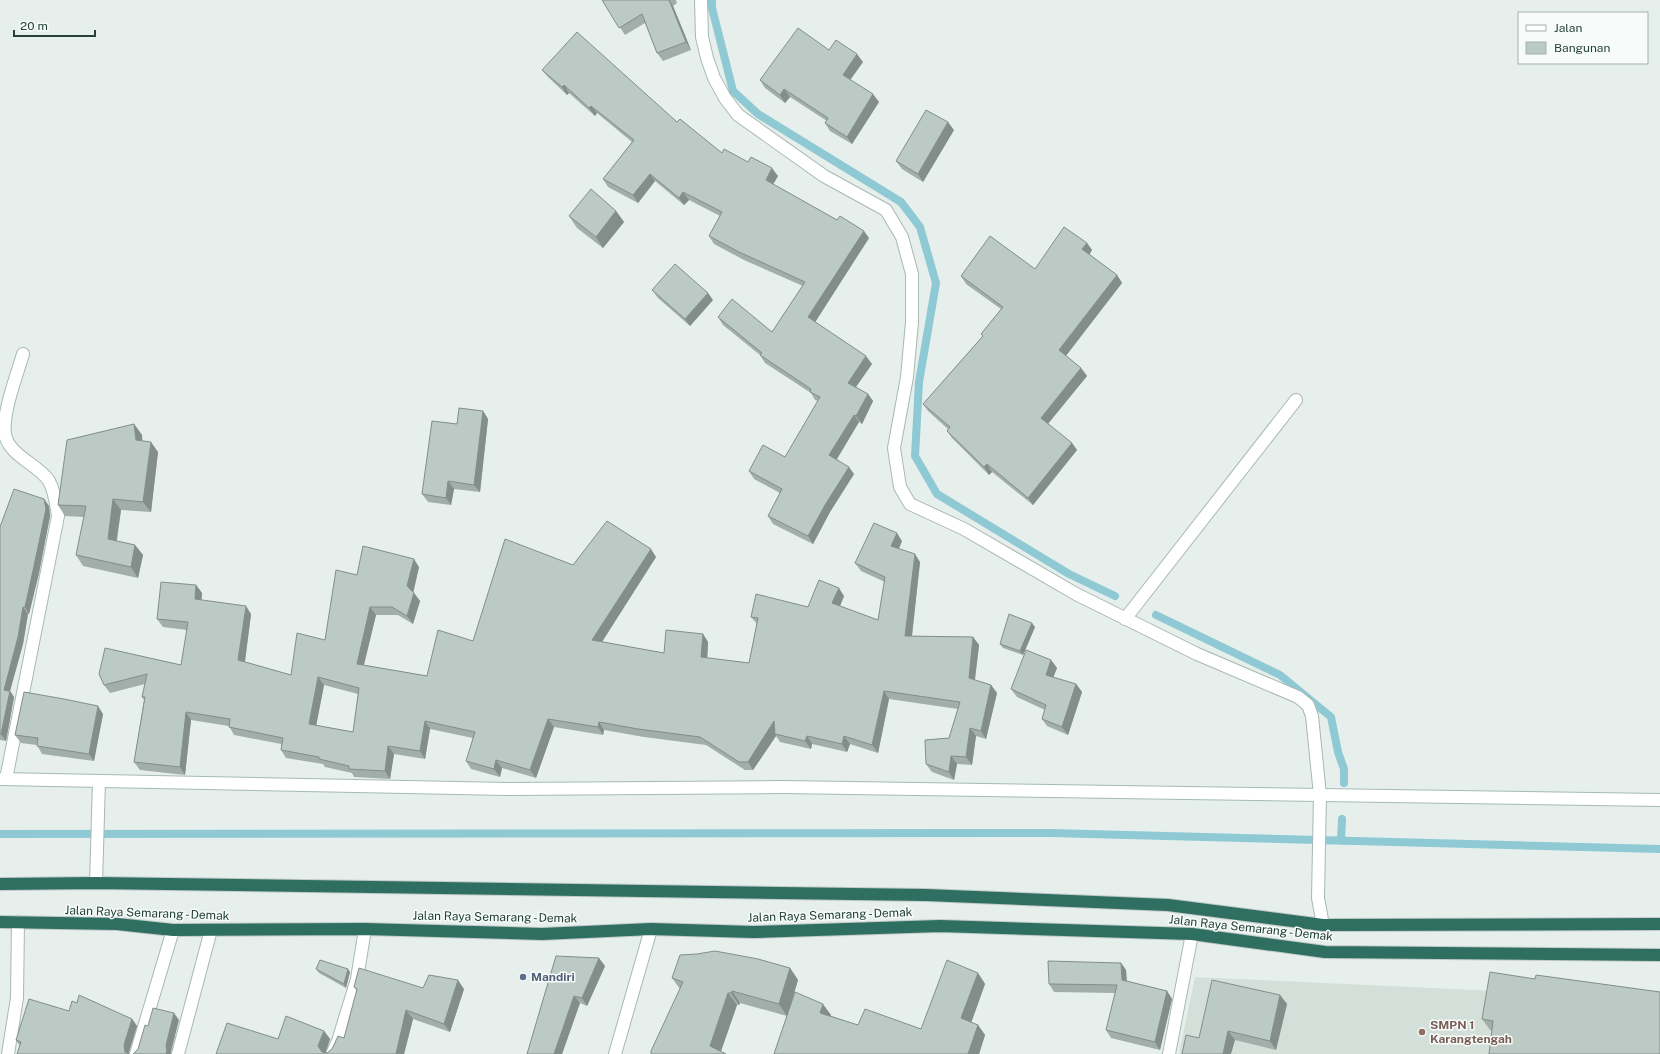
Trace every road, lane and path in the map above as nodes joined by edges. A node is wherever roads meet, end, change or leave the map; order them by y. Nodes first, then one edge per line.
1 (701, 0) edge
2 (23, 354) dead end
3 (1296, 400) dead end
4 (1125, 618) junction
5 (3, 779) edge
6 (99, 781) junction
7 (1320, 796) junction
8 (1660, 800) edge
9 (96, 883) junction
10 (0, 884) edge
11 (0, 922) edge
12 (18, 922) junction
13 (1660, 924) edge
14 (1323, 925) junction
15 (365, 929) junction
16 (651, 929) junction
17 (173, 930) junction
18 (211, 930) junction
19 (1192, 934) junction
20 (1660, 955) edge
21 (8, 1054) edge
22 (136, 1054) edge
23 (178, 1054) edge
24 (332, 1054) edge
25 (615, 1054) edge
26 (1169, 1054) edge

1 - 4 street
2 - 5 street
3 - 4 street
4 - 7 street
5 - 6 street
6 - 7 street
6 - 9 street
7 - 8 street
7 - 14 street
9 - 10 highway, Jalan Raya Semarang - Demak
9 - 14 highway, Jalan Raya Semarang - Demak
11 - 12 highway, Jalan Raya Semarang - Demak
12 - 17 highway, Jalan Raya Semarang - Demak
12 - 21 street
13 - 14 highway, Jalan Raya Semarang - Demak
15 - 16 highway, Jalan Raya Semarang - Demak
15 - 18 highway, Jalan Raya Semarang - Demak
15 - 24 street
16 - 19 highway, Jalan Raya Semarang - Demak
16 - 25 street
17 - 18 highway, Jalan Raya Semarang - Demak
17 - 22 street
18 - 23 street
19 - 20 highway, Jalan Raya Semarang - Demak
19 - 26 street

